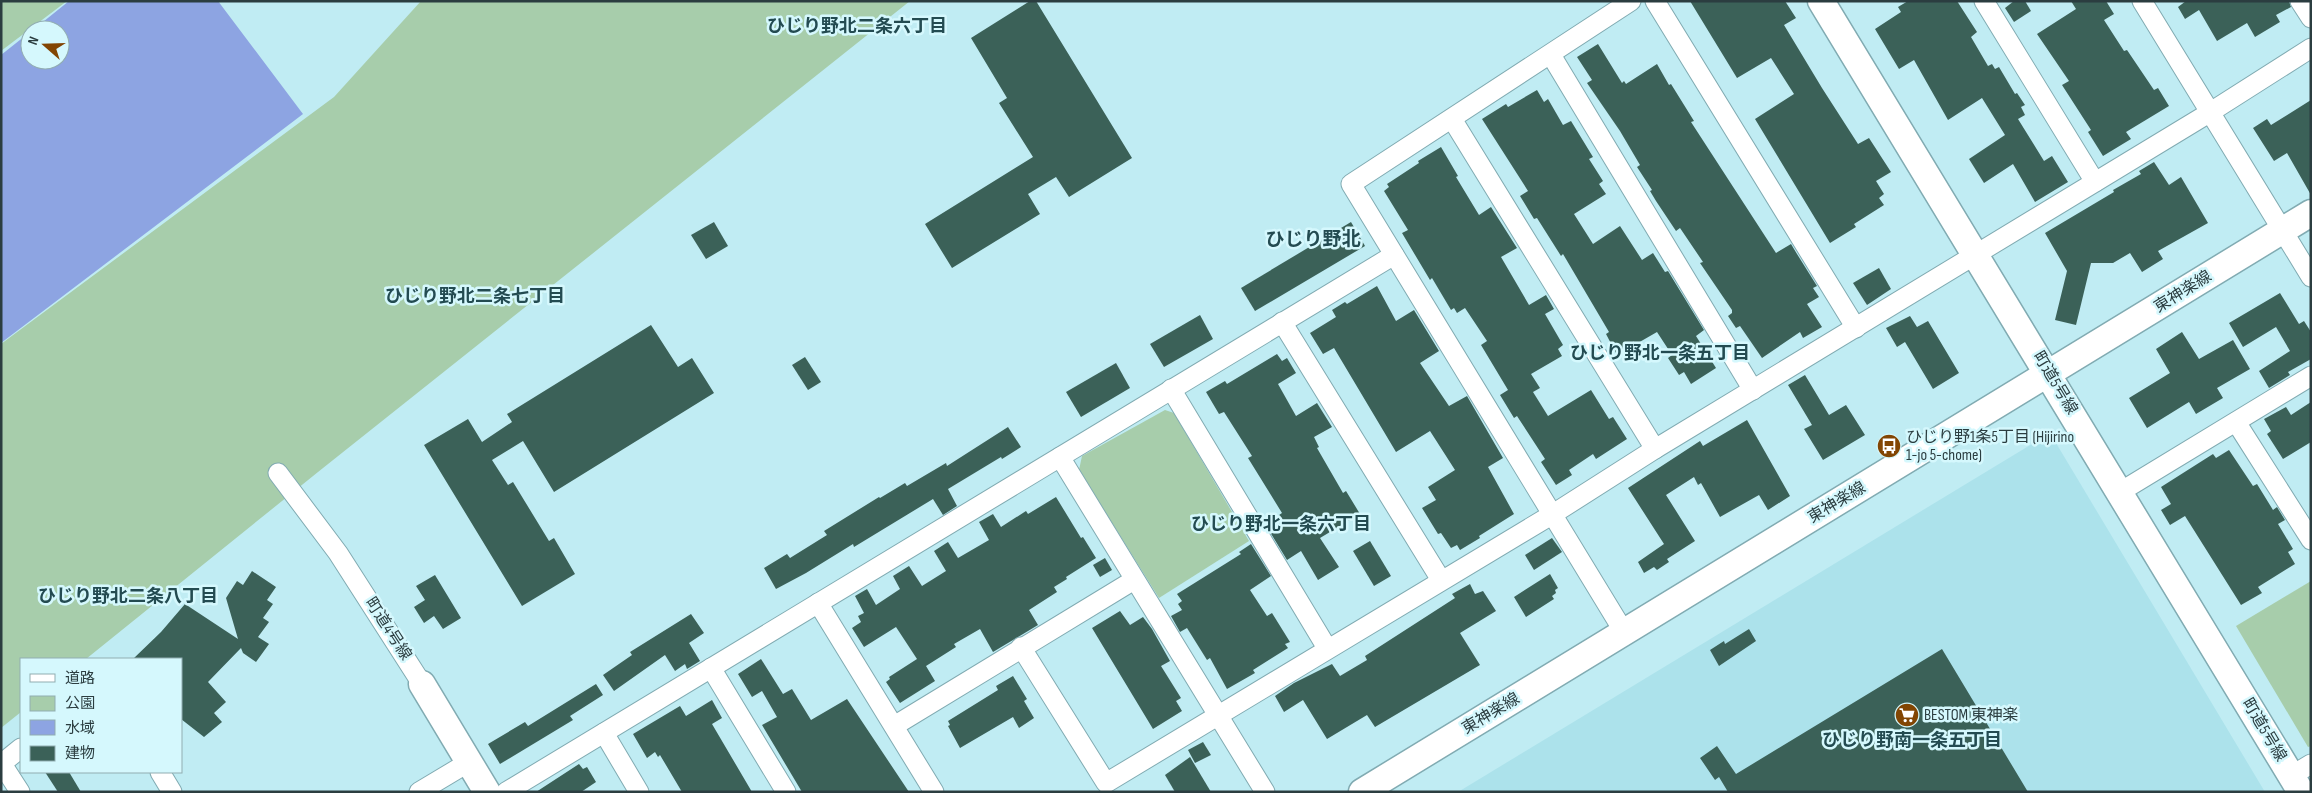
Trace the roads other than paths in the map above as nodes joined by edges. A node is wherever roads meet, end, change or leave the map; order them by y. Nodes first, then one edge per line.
1 (1631, 1) edge
2 (1655, 1) edge
3 (1821, 1) edge
4 (1984, 1) edge
5 (2142, 1) edge
6 (2300, 1) edge
7 (2311, 18) edge
8 (2311, 48) edge
9 (1551, 55) junction
10 (2209, 113) junction
11 (1452, 119) junction
12 (2095, 182) junction
13 (2311, 213) edge
14 (2283, 230) junction
15 (1974, 254) junction
16 (1394, 255) junction
17 (2311, 277) edge
18 (1282, 322) junction
19 (1856, 328) junction
20 (2049, 374) junction
21 (2311, 376) edge
22 (1171, 389) junction
23 (1753, 390) junction
24 (2236, 422) junction
25 (1654, 449) junction
26 (1060, 457) junction
27 (278, 473) dead end
28 (2120, 492) junction
29 (1553, 514) junction
30 (2311, 540) edge
31 (1134, 580) junction
32 (1441, 580) junction
33 (818, 603) junction
34 (1624, 632) junction
35 (1021, 647) junction
36 (1328, 648) junction
37 (711, 668) junction
38 (422, 684) joint
39 (1218, 716) junction
40 (894, 726) junction
41 (604, 733) junction
42 (20, 749) edge
43 (469, 762) junction
44 (2, 764) edge
45 (161, 773) edge
46 (2301, 777) edge
47 (20, 792) edge
48 (172, 792) edge
49 (419, 792) edge
50 (487, 792) edge
51 (506, 792) edge
52 (639, 792) edge
53 (786, 792) edge
54 (934, 792) edge
55 (1265, 792) edge
56 (1362, 792) edge

1 - 9 street
2 - 19 street
3 - 15 main road, 町道5号線
4 - 12 street
5 - 10 street
6 - 7 street
8 - 10 street
9 - 11 street
9 - 23 street
10 - 12 street
10 - 14 street
11 - 16 street
11 - 25 street
12 - 15 street
13 - 14 main road, 東神楽線
14 - 17 street
14 - 20 main road, 東神楽線
15 - 19 street
15 - 20 main road, 町道5号線
16 - 18 street
16 - 29 street
18 - 22 street
18 - 32 street
19 - 23 street
20 - 28 main road, 町道5号線
20 - 34 main road, 東神楽線
21 - 24 street
22 - 26 street
22 - 36 street
23 - 25 street
24 - 28 street
24 - 30 street
25 - 29 street
26 - 31 street
26 - 33 street
27 - 38 street, 町道4号線
28 - 46 main road, 町道5号線
29 - 32 street
29 - 34 street
31 - 35 street
31 - 39 street
32 - 36 street
33 - 37 street
33 - 40 street
34 - 56 main road, 東神楽線
35 - 39 street
35 - 40 street
36 - 39 street
37 - 41 street
37 - 53 street
38 - 43 main road, 町道4号線
39 - 55 street
40 - 54 street
41 - 51 street
41 - 52 street
42 - 44 street
43 - 49 street
43 - 50 main road, 町道4号線
44 - 47 street
45 - 48 street

